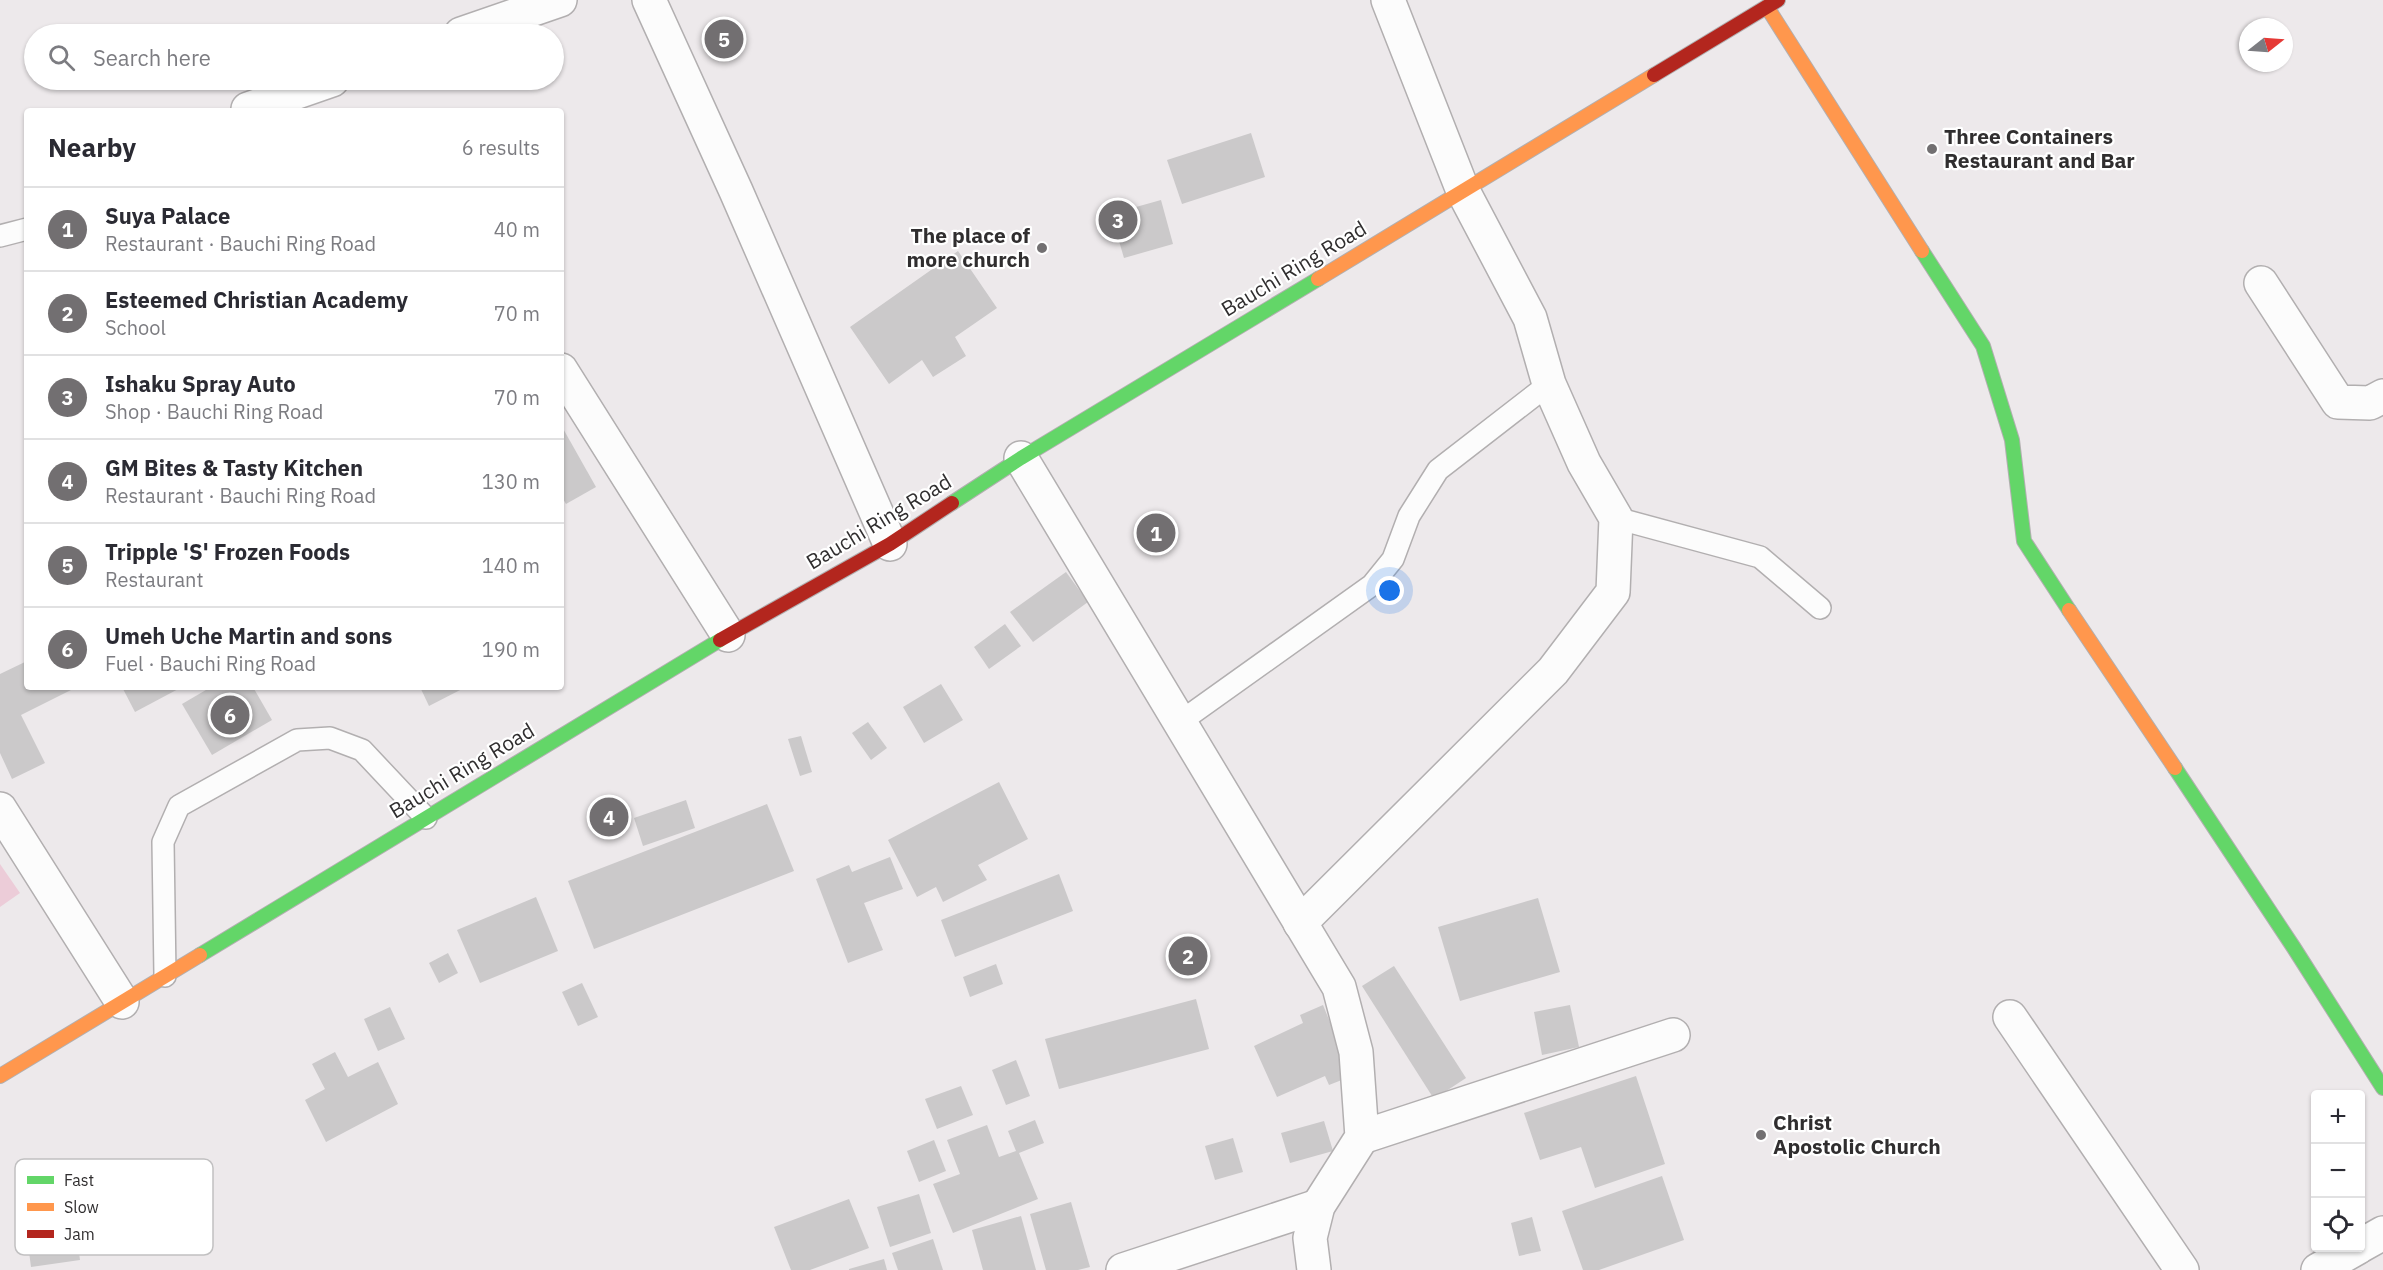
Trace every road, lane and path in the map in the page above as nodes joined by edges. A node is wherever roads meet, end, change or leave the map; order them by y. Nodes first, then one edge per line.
1 (560, 0) edge
2 (649, 0) edge
3 (1388, 0) edge
4 (1773, 3) edge
5 (490, 24) edge
6 (303, 90) edge
7 (251, 108) edge
8 (1463, 191) junction
9 (24, 230) edge
10 (0, 236) edge
11 (2261, 283) dead end
12 (564, 375) edge
13 (1549, 384) junction
14 (2383, 396) edge
15 (1021, 458) junction
16 (1616, 518) junction
17 (890, 544) junction
18 (1820, 608) dead end
19 (728, 635) junction
20 (1180, 722) junction
21 (0, 809) edge
22 (426, 818) junction
23 (1300, 923) junction
24 (165, 975) junction
25 (122, 1002) junction
26 (2010, 1017) dead end
27 (1673, 1035) dead end
28 (0, 1076) edge
29 (2383, 1088) edge
30 (1362, 1137) junction
31 (1318, 1206) junction
32 (2383, 1233) edge
33 (2365, 1244) edge
34 (2350, 1252) edge
35 (1123, 1270) edge
36 (1314, 1270) edge
37 (2182, 1270) edge
38 (2318, 1270) edge

1 - 5 street
2 - 17 street
3 - 8 street
4 - 8 main road, Bauchi Ring Road
4 - 29 main road
6 - 7 street
8 - 13 street
8 - 15 main road, Bauchi Ring Road
9 - 10 lane
11 - 14 street
12 - 19 street
13 - 16 street
13 - 20 lane
15 - 17 main road, Bauchi Ring Road
15 - 20 street
16 - 18 lane
16 - 23 street
17 - 19 main road, Bauchi Ring Road
19 - 22 main road, Bauchi Ring Road
20 - 23 street
21 - 25 street
22 - 24 main road, Bauchi Ring Road
22 - 24 lane
23 - 30 street
24 - 25 main road, Bauchi Ring Road
25 - 28 main road, Bauchi Ring Road
26 - 37 street
27 - 30 street
30 - 31 street
31 - 35 street
31 - 36 street
32 - 33 street
34 - 38 street

